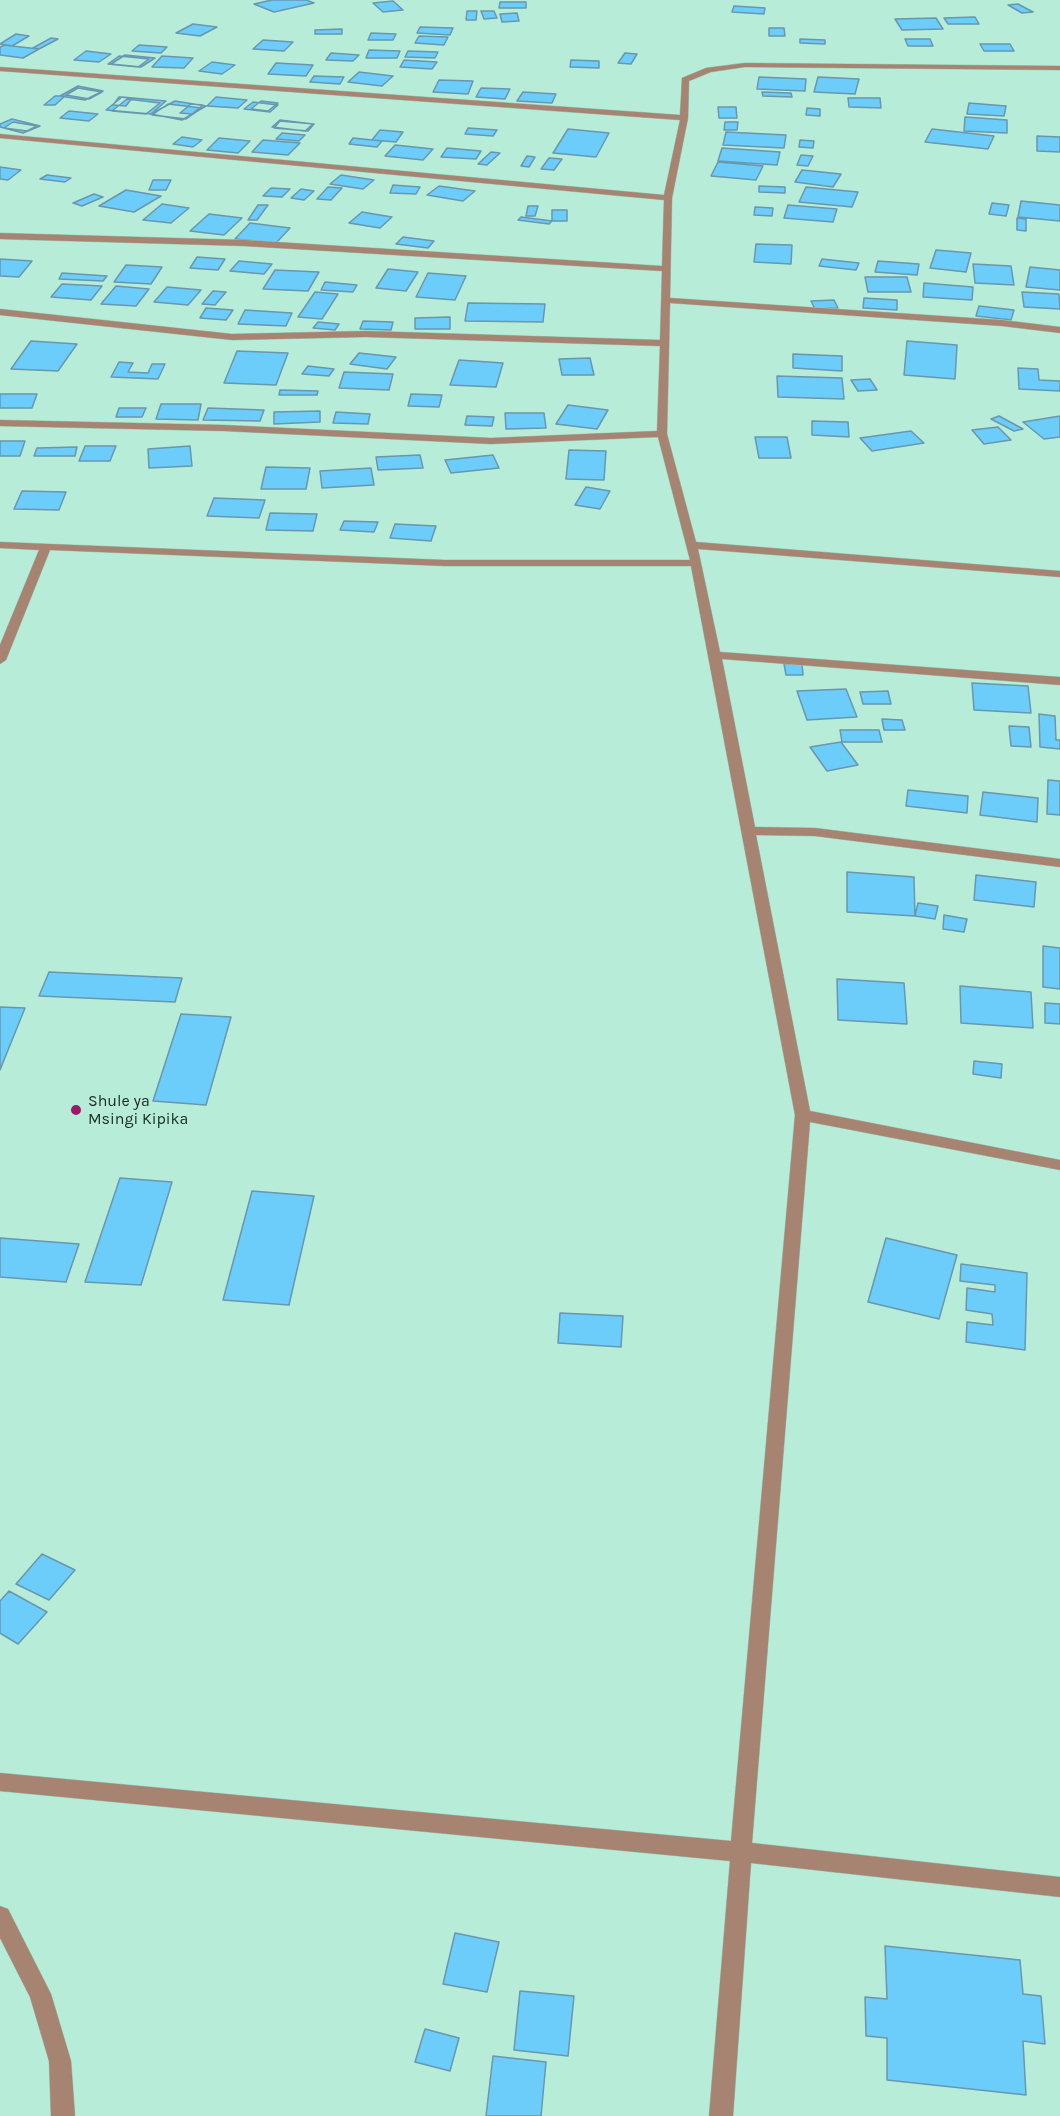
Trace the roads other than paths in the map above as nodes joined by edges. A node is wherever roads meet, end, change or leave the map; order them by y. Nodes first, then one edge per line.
1 (1060, 68) edge
2 (0, 69) edge
3 (684, 118) junction
4 (0, 136) edge
5 (668, 198) junction
6 (0, 236) edge
7 (665, 269) junction
8 (664, 300) junction
9 (0, 312) edge
10 (1060, 330) edge
11 (663, 344) junction
12 (0, 423) edge
13 (662, 434) junction
14 (691, 544) junction
15 (0, 545) edge
16 (46, 547) junction
17 (696, 563) junction
18 (1060, 574) edge
19 (715, 655) junction
20 (0, 660) edge
21 (1060, 681) edge
22 (749, 831) junction
23 (1060, 863) edge
24 (803, 1114) junction
25 (1060, 1165) edge
26 (0, 1782) edge
27 (741, 1852) junction
28 (1060, 1887) edge
29 (0, 1916) edge
30 (63, 2116) edge
31 (721, 2116) edge

1 - 3 street
2 - 3 street
3 - 5 street
4 - 5 street
5 - 7 street
6 - 7 street
7 - 8 street
8 - 10 street
8 - 11 street
9 - 11 street
11 - 13 street
12 - 13 street
13 - 14 street
14 - 17 street
14 - 18 street
15 - 16 street
16 - 17 street
16 - 20 street
17 - 19 street
19 - 21 street
19 - 22 street
22 - 23 street
22 - 24 street
24 - 25 street
24 - 27 street
26 - 27 street
27 - 28 street
27 - 31 street
29 - 30 street

